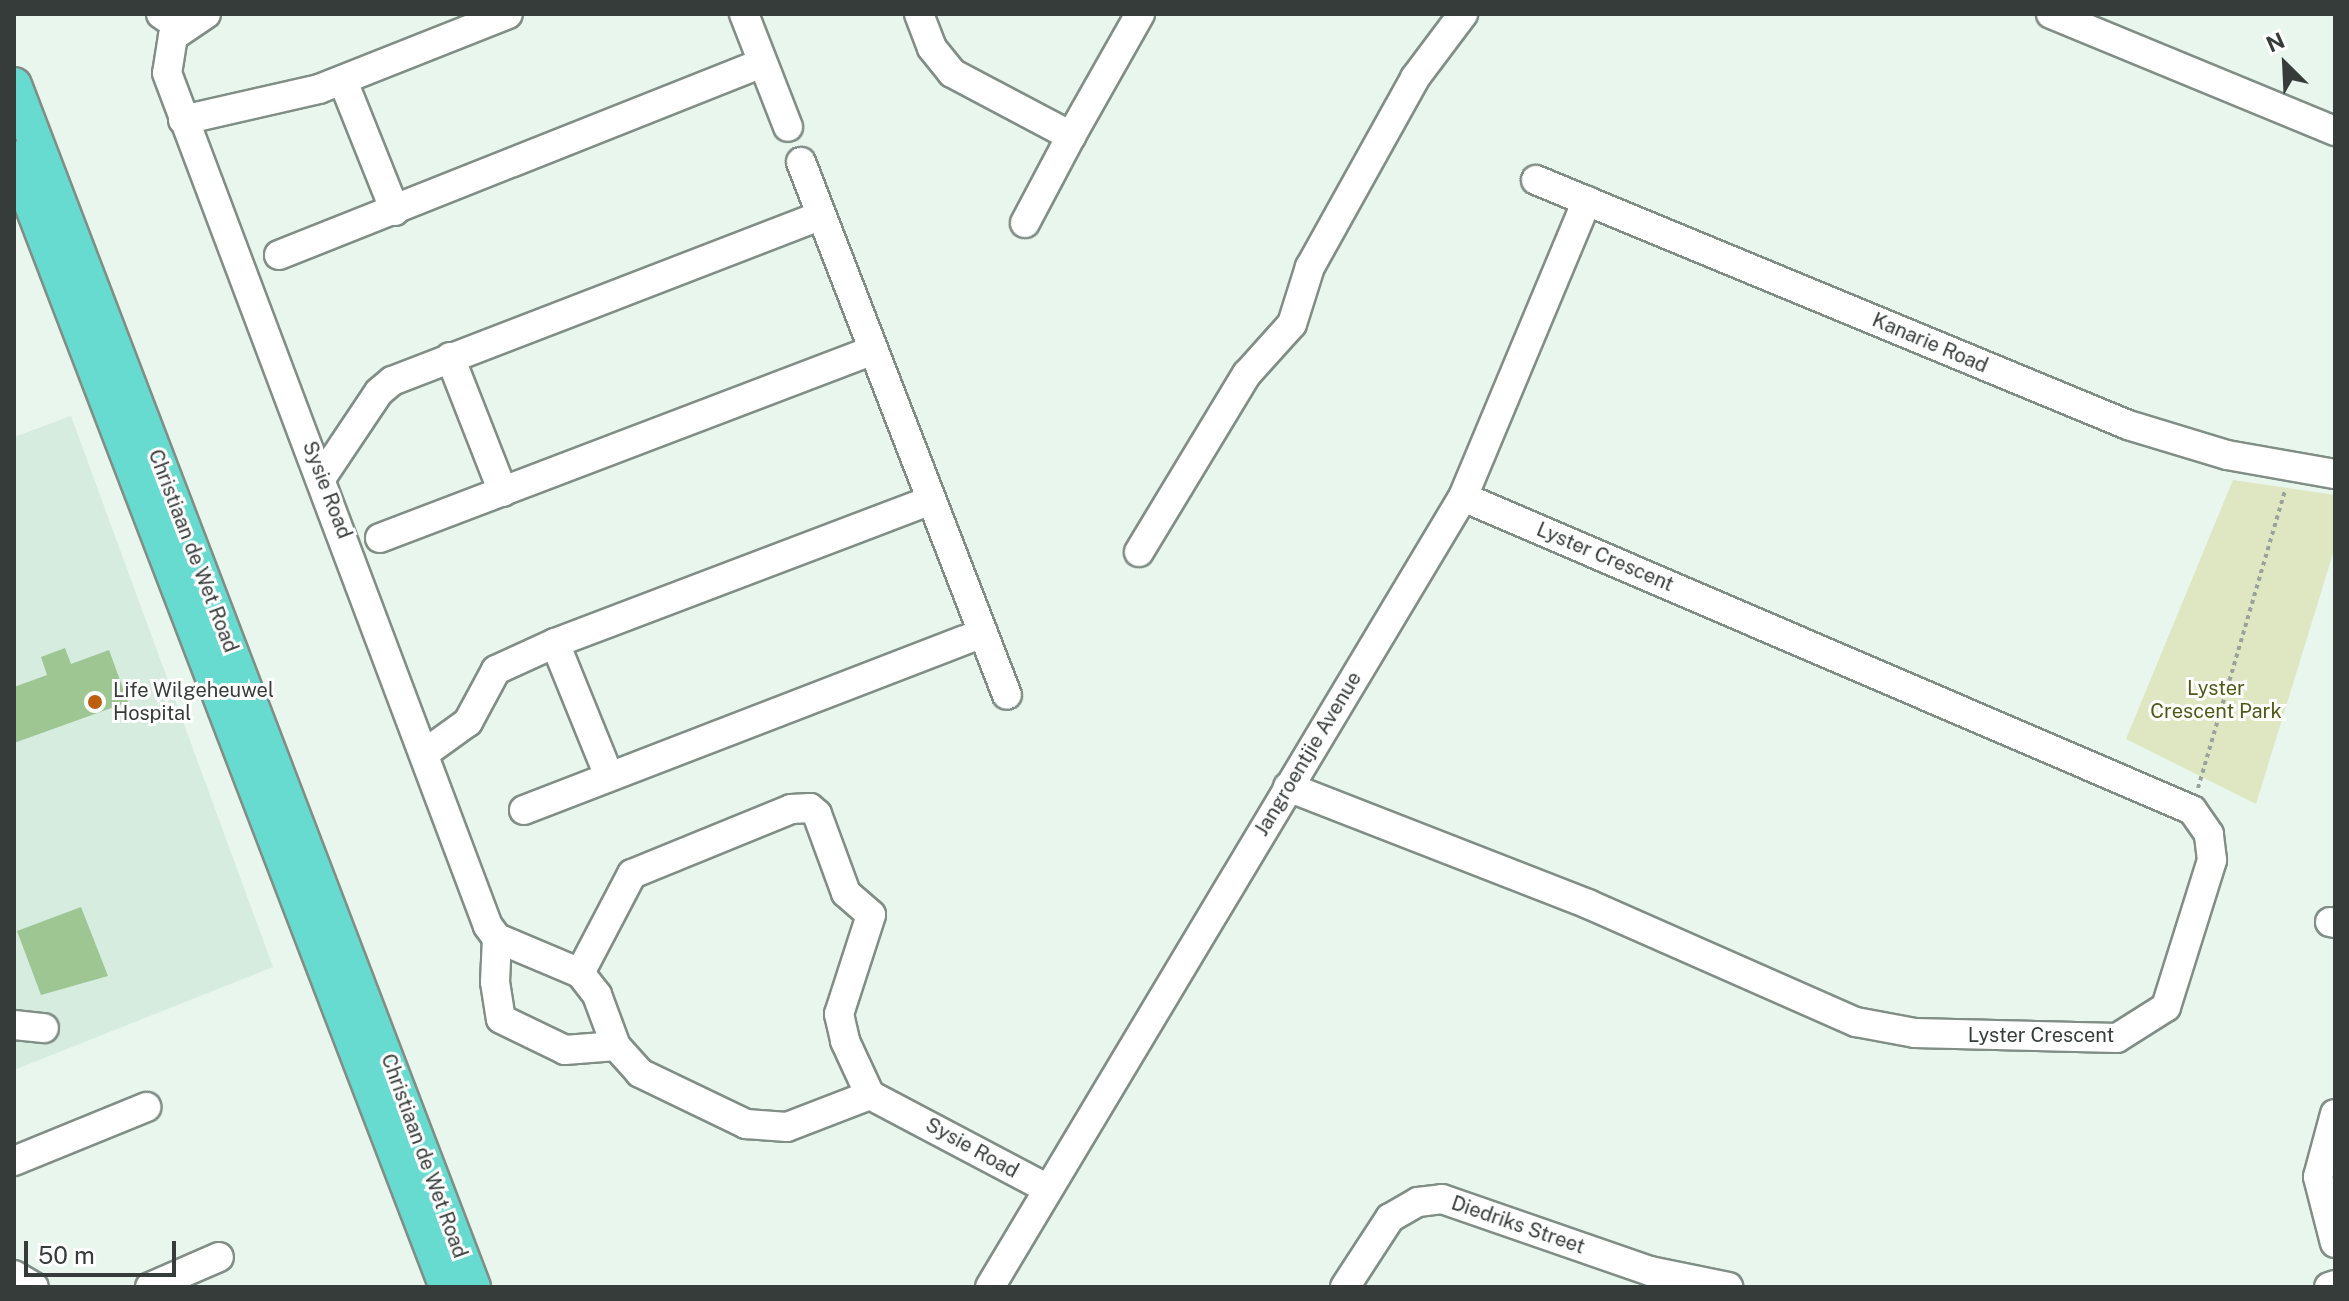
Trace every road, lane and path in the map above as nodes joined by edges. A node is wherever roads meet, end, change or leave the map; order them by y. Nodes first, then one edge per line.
1 (508, 14) edge
2 (744, 14) edge
3 (919, 14) edge
4 (1140, 14) edge
5 (1463, 14) edge
6 (2051, 14) edge
7 (183, 19) edge
8 (762, 63) junction
9 (343, 81) junction
10 (14, 85) edge
11 (183, 120) junction
12 (788, 127) dead end
13 (2335, 131) edge
14 (1071, 136) junction
15 (14, 158) edge
16 (801, 162) dead end
17 (1536, 180) dead end
18 (1587, 201) junction
19 (395, 211) junction
20 (820, 216) junction
21 (1025, 223) dead end
22 (279, 255) dead end
23 (871, 351) junction
24 (450, 357) junction
25 (2291, 468) junction
26 (2335, 474) edge
27 (322, 477) junction
28 (503, 492) junction
29 (1463, 497) junction
30 (931, 500) junction
31 (380, 538) dead end
32 (1139, 552) dead end
33 (983, 633) junction
34 (555, 643) junction
35 (1007, 695) dead end
36 (425, 753) junction
37 (609, 776) junction
38 (1288, 787) junction
39 (524, 810) dead end
40 (2192, 810) junction
41 (497, 938) junction
42 (580, 973) junction
43 (14, 1025) edge
44 (44, 1028) dead end
45 (616, 1046) junction
46 (883, 1100) junction
47 (146, 1107) dead end
48 (2335, 1114) edge
49 (14, 1161) edge
50 (1048, 1189) junction
51 (2335, 1243) edge
52 (219, 1257) dead end
53 (14, 1275) edge
54 (2335, 1285) edge
55 (34, 1287) edge
56 (150, 1287) edge
57 (447, 1287) edge
58 (473, 1287) edge
59 (990, 1287) edge
60 (1345, 1287) edge
61 (1728, 1287) edge
62 (2329, 1287) edge

1 - 9 street
2 - 8 street
3 - 14 street
4 - 14 street
5 - 32 street
6 - 13 street
7 - 11 street, Sysie Road
8 - 12 street
8 - 19 street
9 - 11 street
9 - 19 street
10 - 58 main road, Christiaan de Wet Road
11 - 27 street, Sysie Road
14 - 21 street
15 - 57 main road, Christiaan de Wet Road
16 - 20 street
17 - 18 street, Kanarie Road
18 - 25 street, Kanarie Road
18 - 29 street, Jangroentjie Avenue
19 - 22 street
20 - 23 street
20 - 24 street
23 - 28 street
23 - 30 street
24 - 27 street
24 - 28 street
25 - 26 street, Kanarie Road
25 - 40 path
27 - 36 street, Sysie Road
28 - 31 street
29 - 38 street, Jangroentjie Avenue
29 - 40 street, Lyster Crescent
30 - 33 street
30 - 34 street
33 - 35 street
33 - 37 street
34 - 36 street
34 - 37 street
36 - 41 street, Sysie Road
37 - 39 street
38 - 40 street, Lyster Crescent
38 - 50 street, Jangroentjie Avenue
41 - 42 street
41 - 45 street
42 - 45 street
42 - 46 street
43 - 44 street
45 - 46 street
46 - 50 street, Sysie Road
47 - 49 street
48 - 51 street
50 - 59 street, Jangroentjie Avenue
52 - 56 street
53 - 55 street
54 - 62 street
60 - 61 street, Diedriks Street

